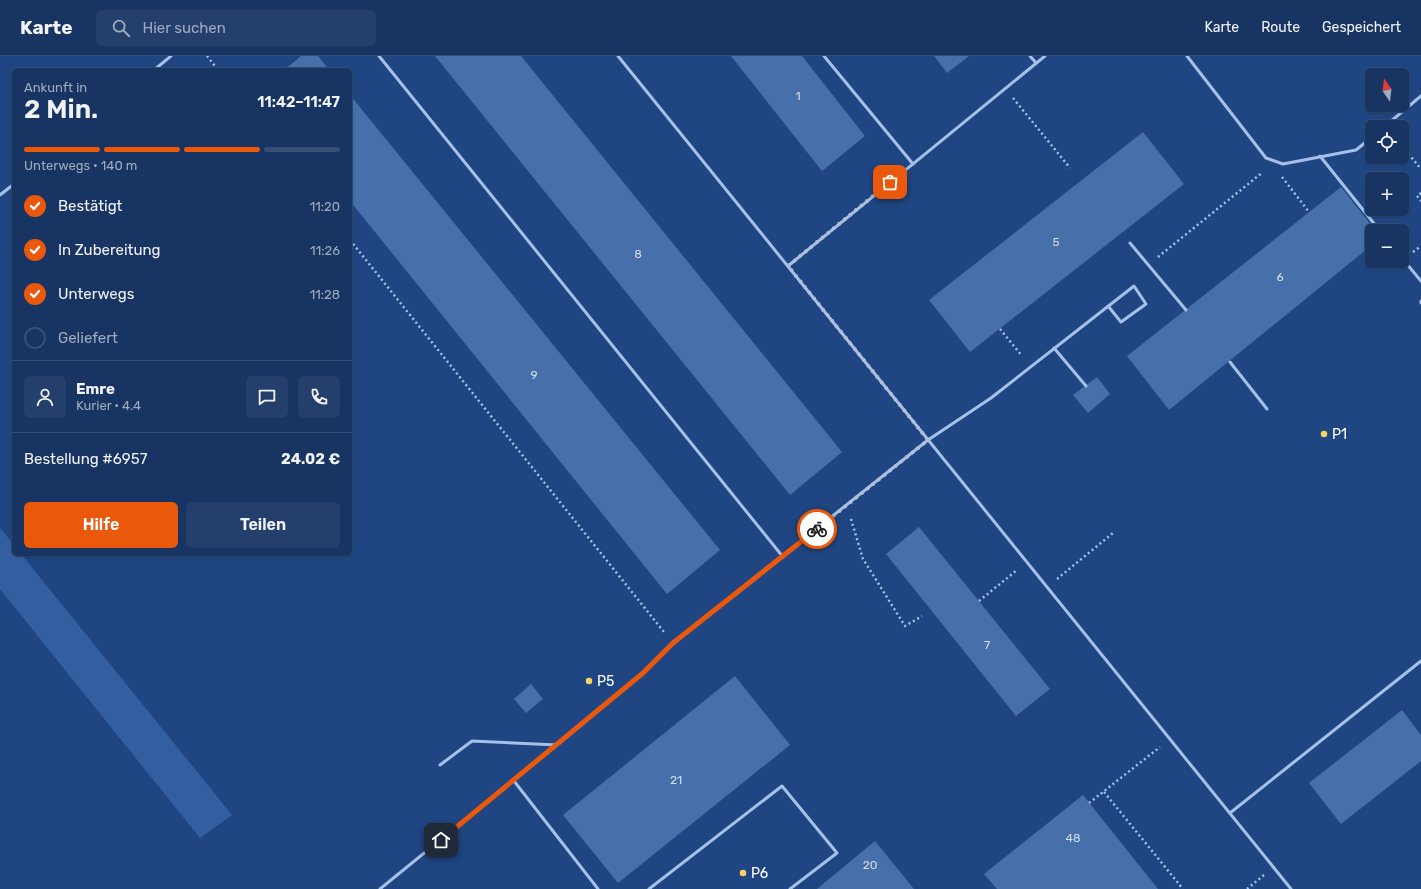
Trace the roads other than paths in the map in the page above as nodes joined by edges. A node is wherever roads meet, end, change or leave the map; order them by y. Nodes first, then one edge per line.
1 (171, 56) edge
2 (379, 56) edge
3 (618, 56) edge
4 (824, 56) edge
5 (1030, 56) edge
6 (1045, 56) edge
7 (1187, 56) edge
8 (1036, 63) junction
9 (156, 68) edge
10 (1421, 96) edge
11 (1392, 120) edge
12 (1365, 143) edge
13 (1320, 156) junction
14 (913, 164) junction
15 (12, 186) edge
16 (0, 195) edge
17 (1374, 224) edge
18 (1130, 243) dead end
19 (788, 266) junction
20 (1409, 266) edge
21 (1421, 281) edge
22 (1108, 306) junction
23 (1186, 310) dead end
24 (1054, 348) junction
25 (1230, 362) dead end
26 (1086, 386) dead end
27 (1267, 409) dead end
28 (928, 440) junction
29 (782, 557) junction
30 (1421, 661) edge
31 (557, 746) junction
32 (440, 765) dead end
33 (514, 781) junction
34 (1230, 813) junction
35 (380, 889) edge
36 (598, 889) edge
37 (649, 889) edge
38 (790, 889) edge
39 (1291, 889) edge

1 - 9 lane
2 - 29 lane
3 - 19 lane
4 - 14 lane
5 - 8 lane
6 - 8 lane
7 - 13 lane
8 - 14 lane
10 - 11 lane
12 - 13 lane
13 - 17 lane
14 - 19 lane
15 - 16 lane
18 - 23 lane
19 - 28 lane
20 - 21 lane
22 - 22 lane
22 - 24 lane
24 - 26 lane
24 - 28 lane
25 - 27 lane
28 - 29 lane
28 - 34 lane
29 - 31 lane
30 - 34 lane
31 - 32 lane
31 - 33 lane
33 - 35 lane
33 - 36 lane
34 - 39 lane
37 - 38 lane

